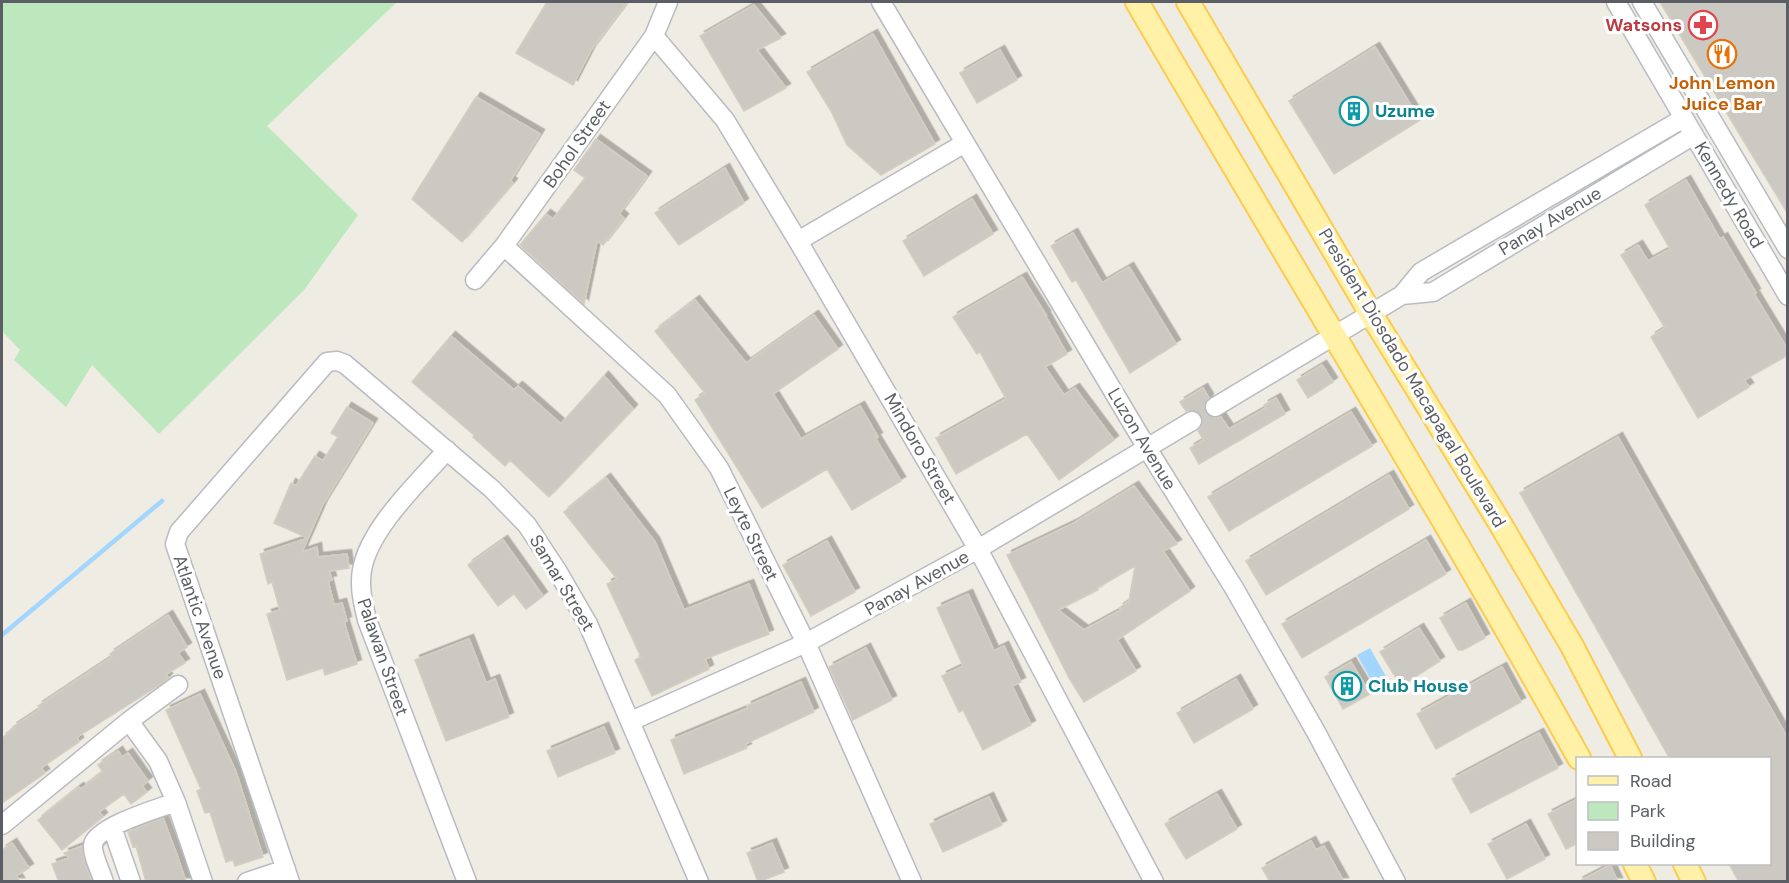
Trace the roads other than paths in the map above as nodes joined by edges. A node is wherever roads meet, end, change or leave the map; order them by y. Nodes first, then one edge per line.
1 (668, 2) edge
2 (881, 2) edge
3 (1137, 2) edge
4 (1188, 2) edge
5 (1616, 2) edge
6 (1642, 2) edge
7 (654, 36) junction
8 (1684, 117) junction
9 (1694, 135) junction
10 (965, 143) junction
11 (798, 241) junction
12 (504, 246) junction
13 (1788, 249) edge
14 (475, 280) dead end
15 (1402, 295) junction
16 (1788, 296) edge
17 (1371, 314) junction
18 (1336, 335) junction
19 (327, 362) joint
20 (1215, 407) tunnel mouth
21 (1192, 421) tunnel mouth
22 (1147, 448) junction
23 (447, 450) junction
24 (978, 549) junction
25 (806, 643) junction
26 (178, 686) dead end
27 (129, 720) junction
28 (631, 721) junction
29 (1578, 757) edge
30 (1629, 757) edge
31 (176, 802) junction
32 (2, 825) edge
33 (112, 827) junction
34 (1636, 865) edge
35 (1686, 865) edge
36 (288, 875) edge
37 (104, 882) edge
38 (131, 882) edge
39 (203, 882) edge
40 (247, 882) edge
41 (467, 882) edge
42 (699, 882) edge
43 (912, 882) edge
44 (1154, 882) edge
45 (1396, 882) edge
46 (1644, 882) edge
47 (1694, 882) edge

1 - 7 street, Bohol Street
2 - 10 street, Luzon Avenue
3 - 18 main road
4 - 17 main road, President Diosdado Macapagal Boulevard
5 - 8 street, Kennedy Road
6 - 13 street, Kennedy Road
7 - 11 street, Mindoro Street
7 - 12 street, Bohol Street
8 - 9 street, Kennedy Road
8 - 15 street, Panay Avenue
9 - 15 street, Panay Avenue
9 - 16 street, Kennedy Road
10 - 11 street
10 - 22 street, Luzon Avenue
11 - 24 street, Mindoro Street
12 - 14 street, Bohol Street
12 - 25 street, Leyte Street
15 - 17 street, Panay Avenue
17 - 18 street, Panay Avenue
17 - 30 main road, President Diosdado Macapagal Boulevard
18 - 20 street, Panay Avenue
18 - 29 main road
19 - 23 street, Samar Street
19 - 36 street, Atlantic Avenue
21 - 22 street, Panay Avenue
22 - 24 street, Panay Avenue
22 - 45 street, Luzon Avenue
23 - 28 street, Samar Street
23 - 41 street, Palawan Street
24 - 25 street, Panay Avenue
24 - 44 street, Mindoro Street
25 - 28 street, Panay Avenue
25 - 43 street, Leyte Street
26 - 27 street
27 - 31 street
27 - 32 street
28 - 42 street, Samar Street
31 - 33 street
31 - 39 street
33 - 37 street
33 - 38 street
34 - 46 main road
35 - 47 main road
36 - 40 street

